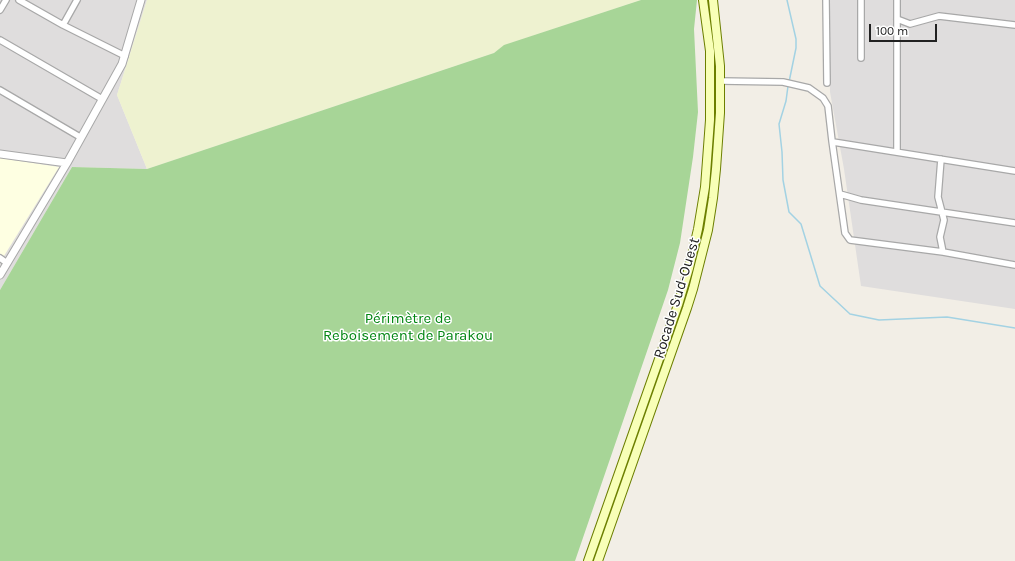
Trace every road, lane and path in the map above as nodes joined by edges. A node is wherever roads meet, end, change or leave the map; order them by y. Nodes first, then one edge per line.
1 (6, 0) edge
2 (19, 0) edge
3 (77, 0) edge
4 (141, 0) edge
5 (703, 0) edge
6 (713, 0) edge
7 (826, 0) edge
8 (861, 0) edge
9 (897, 0) edge
10 (0, 10) edge
11 (897, 19) junction
12 (63, 25) junction
13 (1015, 25) edge
14 (0, 40) edge
15 (125, 56) junction
16 (861, 58) dead end
17 (720, 81) junction
18 (827, 83) dead end
19 (0, 90) edge
20 (102, 99) junction
21 (80, 137) junction
22 (833, 142) junction
23 (897, 152) junction
24 (0, 154) edge
25 (941, 159) junction
26 (67, 163) junction
27 (1015, 171) edge
28 (840, 194) junction
29 (941, 212) junction
30 (1015, 223) edge
31 (943, 252) junction
32 (0, 258) edge
33 (7, 263) junction
34 (1015, 265) edge
35 (0, 275) edge
36 (588, 561) edge
37 (598, 561) edge

1 - 10 street
2 - 12 street
3 - 12 street
4 - 15 street
5 - 36 main road, Rocade Sud-Ouest
6 - 17 main road, Rocade Sud-Ouest
7 - 18 street
8 - 16 street
9 - 11 street
11 - 13 street
11 - 23 street
12 - 15 street
14 - 20 street
15 - 20 street
17 - 22 street
17 - 37 main road, Rocade Sud-Ouest
19 - 21 street
20 - 21 street
21 - 26 street
22 - 23 street
22 - 28 street
23 - 25 street
24 - 26 street
25 - 27 street
25 - 29 street
26 - 33 street
28 - 29 street
28 - 31 street
29 - 30 street
29 - 31 street
31 - 34 street
32 - 33 street
33 - 35 street

